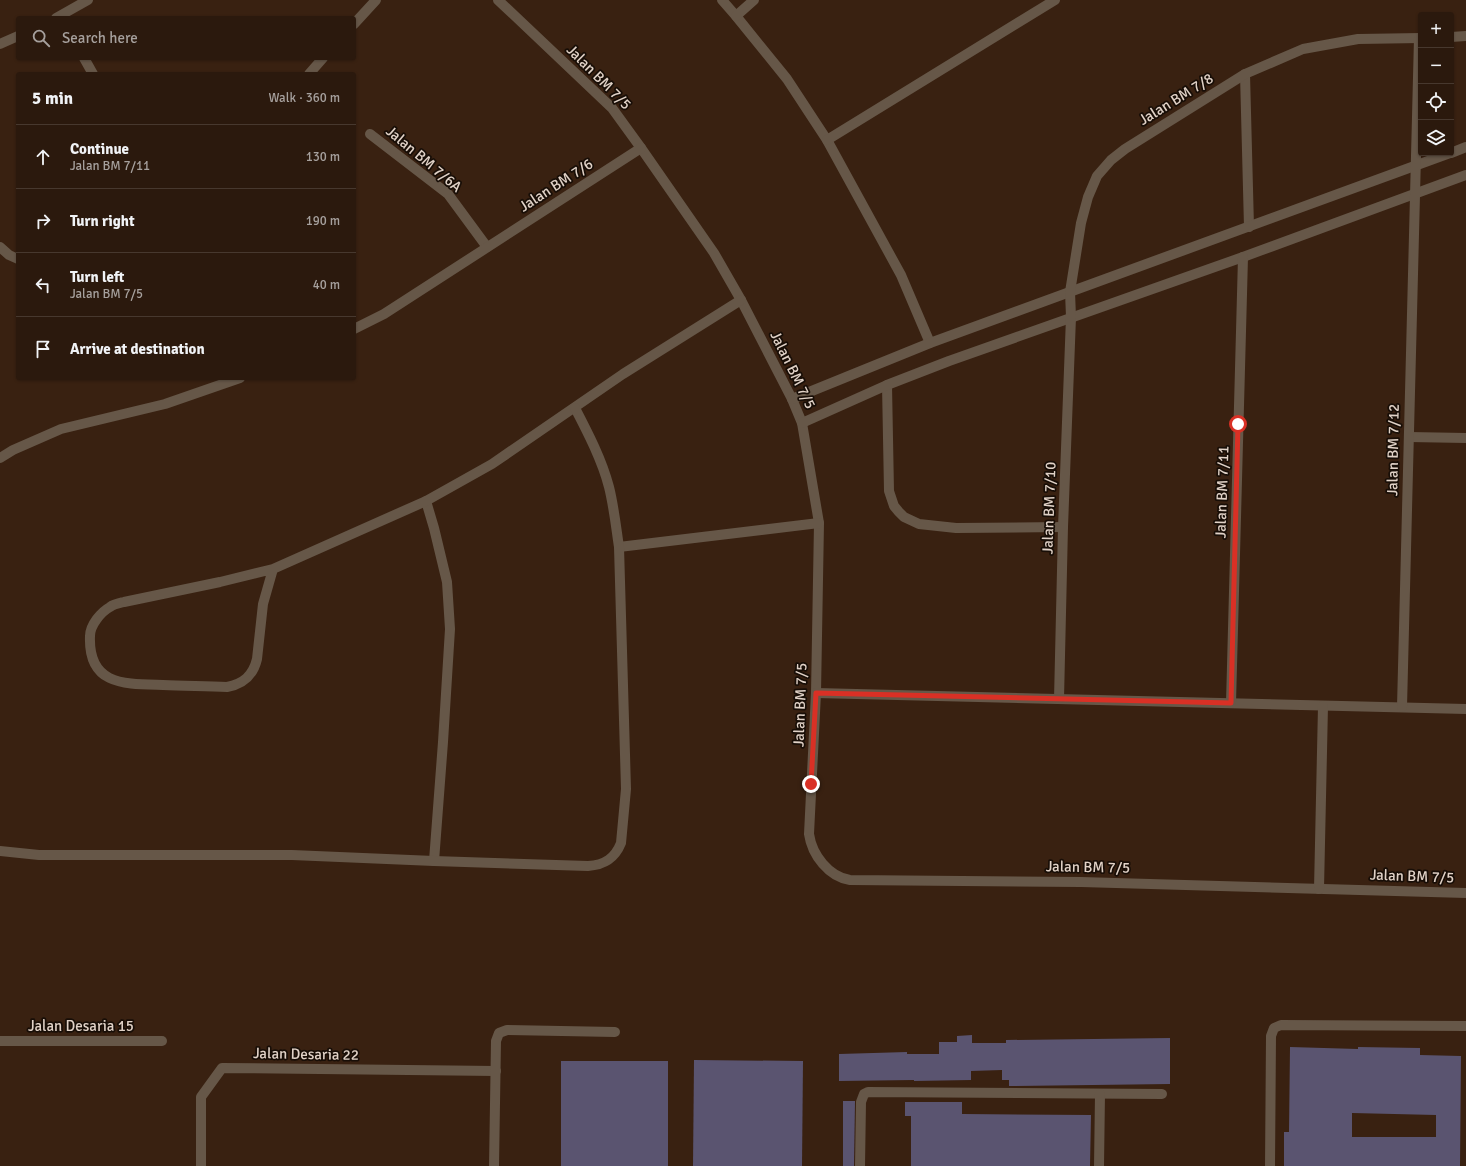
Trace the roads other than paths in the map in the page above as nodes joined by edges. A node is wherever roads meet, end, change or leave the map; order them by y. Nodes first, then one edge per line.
1 (88, 0) edge
2 (376, 0) edge
3 (498, 0) edge
4 (722, 0) edge
5 (754, 0) edge
6 (1054, 0) edge
7 (61, 16) edge
8 (736, 16) junction
9 (356, 22) edge
10 (1466, 36) edge
11 (16, 37) edge
12 (1454, 37) edge
13 (1418, 38) edge
14 (0, 44) edge
15 (1420, 48) edge
16 (85, 60) edge
17 (321, 60) edge
18 (93, 72) edge
19 (311, 72) edge
20 (1245, 74) junction
21 (370, 134) dead end
22 (827, 140) junction
23 (1466, 147) edge
24 (641, 148) junction
25 (1454, 152) edge
26 (1442, 156) edge
27 (1416, 165) junction
28 (1466, 175) edge
29 (1415, 193) junction
30 (1249, 226) junction
31 (0, 247) edge
32 (487, 247) junction
33 (1242, 257) junction
34 (16, 258) edge
35 (1070, 292) junction
36 (741, 300) junction
37 (1071, 317) junction
38 (356, 328) edge
39 (930, 343) junction
40 (234, 380) edge
41 (887, 386) junction
42 (792, 399) junction
43 (575, 408) junction
44 (802, 423) junction
45 (1409, 437) junction
46 (1466, 438) edge
47 (0, 458) edge
48 (426, 501) junction
49 (819, 523) junction
50 (1063, 527) junction
51 (619, 547) junction
52 (273, 569) junction
53 (816, 693) junction
54 (1059, 699) junction
55 (1231, 703) junction
56 (1323, 706) junction
57 (1402, 708) junction
58 (1466, 709) edge
59 (0, 851) edge
60 (434, 862) junction
61 (1319, 888) junction
62 (1466, 893) edge
63 (1466, 1026) edge
64 (615, 1032) dead end
65 (0, 1041) edge
66 (162, 1041) dead end
67 (496, 1071) junction
68 (1100, 1094) junction
69 (1162, 1094) dead end
70 (201, 1166) edge
71 (494, 1166) edge
72 (860, 1166) edge
73 (1099, 1166) edge
74 (1270, 1166) edge

1 - 7 street
2 - 9 street
3 - 24 street, Jalan BM 7/5
4 - 8 street
5 - 8 street
6 - 22 street
8 - 22 street
10 - 12 street
11 - 14 street
13 - 20 street, Jalan BM 7/8
15 - 27 street, Jalan BM 7/12
16 - 18 street
17 - 19 street
20 - 30 street
20 - 35 street, Jalan BM 7/8
21 - 32 street, Jalan BM 7/6A
22 - 39 street
23 - 25 street
24 - 32 street, Jalan BM 7/6
24 - 36 street, Jalan BM 7/5
26 - 27 street
27 - 29 street, Jalan BM 7/12
27 - 30 street
28 - 29 street
29 - 33 street
29 - 45 street, Jalan BM 7/12
30 - 35 street
31 - 34 street
32 - 38 street, Jalan BM 7/6
33 - 37 street
33 - 55 street, Jalan BM 7/11
35 - 37 street, Jalan BM 7/8
35 - 39 street
36 - 42 street, Jalan BM 7/5
36 - 43 street
37 - 41 street
37 - 50 street, Jalan BM 7/10
39 - 42 street
40 - 47 street
41 - 44 street
41 - 50 street
42 - 44 street, Jalan BM 7/5
43 - 48 street
43 - 51 street
44 - 49 street, Jalan BM 7/5
45 - 46 street
45 - 57 street, Jalan BM 7/12
48 - 52 street
48 - 60 street
49 - 51 street
49 - 53 street, Jalan BM 7/5
50 - 54 street, Jalan BM 7/10
51 - 60 street
52 - 52 street
53 - 54 street
53 - 61 street, Jalan BM 7/5
54 - 55 street
55 - 56 street
56 - 57 street
56 - 61 street
57 - 58 street
59 - 60 street
61 - 62 street, Jalan BM 7/5
63 - 74 street
64 - 67 street
65 - 66 street, Jalan Desaria 15
67 - 70 street, Jalan Desaria 22
67 - 71 street
68 - 69 street
68 - 72 street
68 - 73 street

